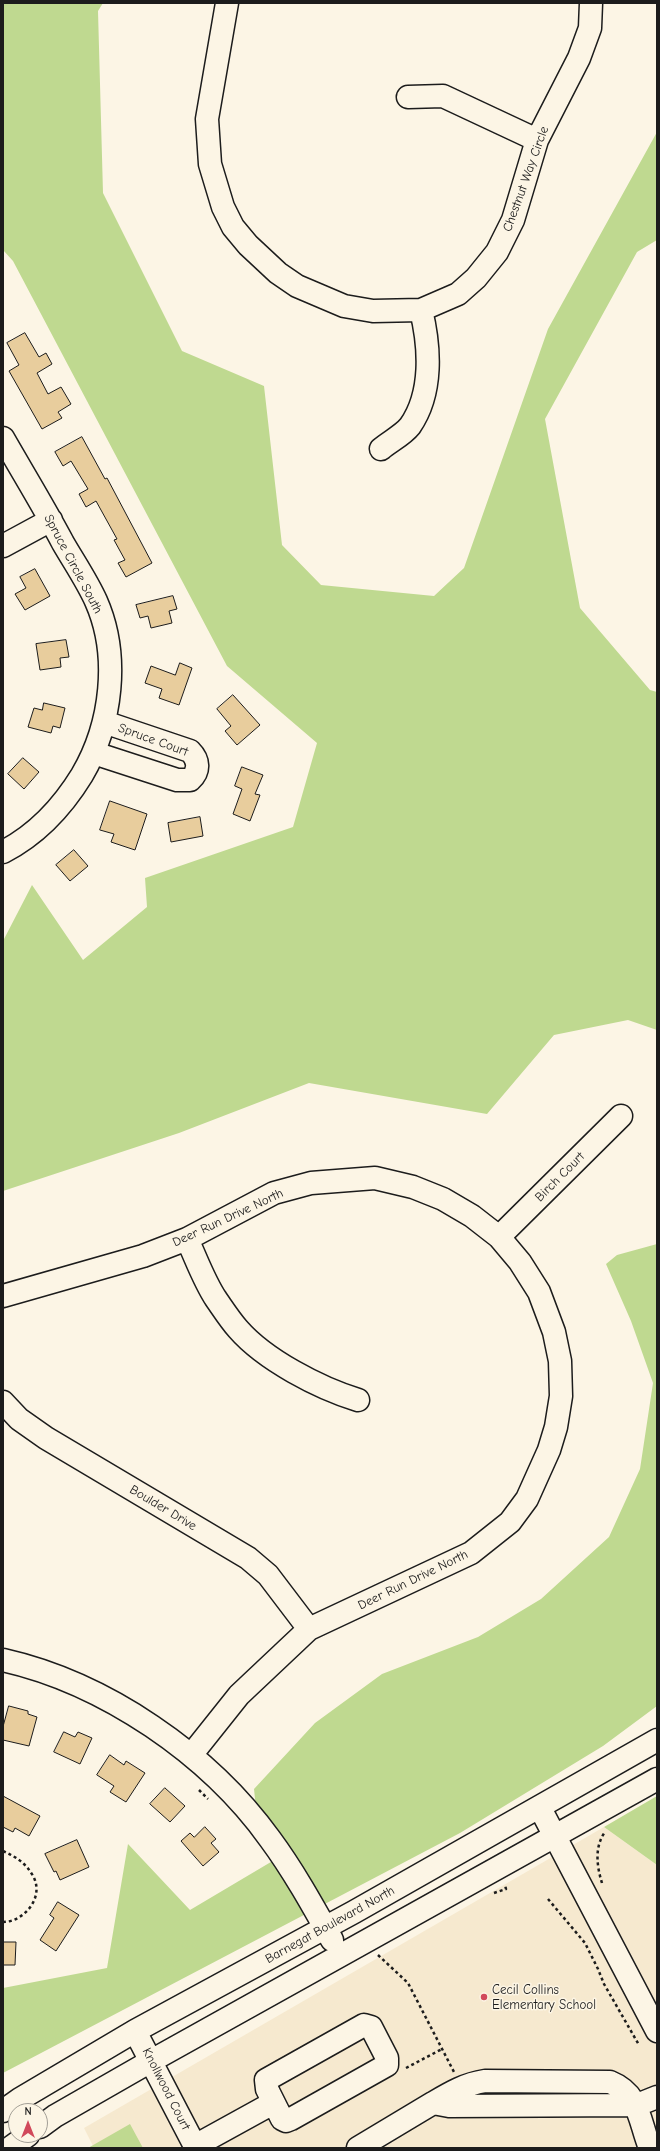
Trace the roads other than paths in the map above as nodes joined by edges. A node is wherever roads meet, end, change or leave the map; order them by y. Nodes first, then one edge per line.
1 (228, 3) edge
2 (591, 3) edge
3 (408, 97) dead end
4 (538, 140) junction
5 (421, 310) junction
6 (3, 438) edge
7 (381, 449) dead end
8 (51, 520) junction
9 (3, 546) edge
10 (104, 722) junction
11 (94, 752) junction
12 (3, 852) edge
13 (621, 1116) dead end
14 (499, 1237) junction
15 (187, 1239) junction
16 (3, 1296) edge
17 (358, 1400) dead end
18 (3, 1402) edge
19 (309, 1629) junction
20 (3, 1660) edge
21 (657, 1730) edge
22 (648, 1745) edge
23 (192, 1754) junction
24 (657, 1779) edge
25 (540, 1808) junction
26 (555, 1836) junction
27 (325, 1928) junction
28 (340, 1955) junction
29 (136, 2031) junction
30 (657, 2031) edge
31 (151, 2061) junction
32 (647, 2101) edge
33 (273, 2103) junction
34 (3, 2111) edge
35 (48, 2121) edge
36 (195, 2147) edge
37 (358, 2148) edge
38 (650, 2148) edge

1 - 5 street, Chestnut Way Circle
2 - 4 street, Chestnut Way Circle
3 - 4 street
4 - 5 street, Chestnut Way Circle
5 - 7 street
6 - 8 street, Spruce Circle South
8 - 9 street
8 - 10 street, Spruce Circle South
10 - 11 street, Spruce Circle South
10 - 11 street, Spruce Court
11 - 12 street, Spruce Circle South
13 - 14 street, Birch Court
14 - 15 street, Deer Run Drive North
14 - 19 street, Deer Run Drive North
15 - 16 street, Deer Run Drive North
15 - 17 street
18 - 19 street, Boulder Drive
19 - 23 street, Deer Run Drive North
20 - 23 street
21 - 22 street, Barnegat Boulevard North
22 - 25 street, Barnegat Boulevard North
23 - 27 street
24 - 26 street
25 - 26 street
25 - 27 street, Barnegat Boulevard North
26 - 28 street
26 - 30 street
27 - 28 street
27 - 29 street, Barnegat Boulevard North
28 - 31 street
29 - 31 street, Knollwood Court
29 - 34 street, Barnegat Boulevard North
31 - 35 street
31 - 36 street, Knollwood Court
32 - 37 street
32 - 38 street
33 - 33 street
33 - 36 street

